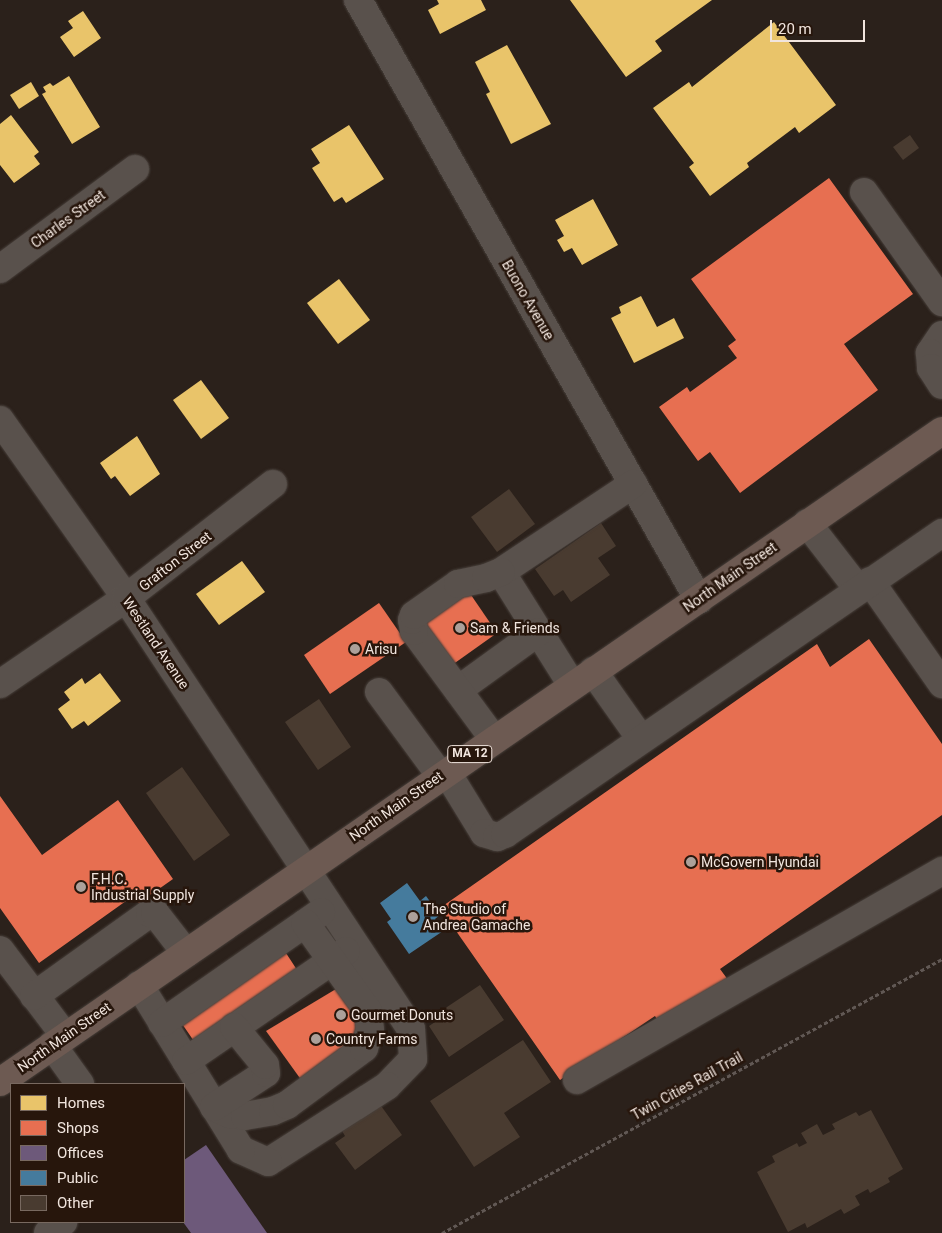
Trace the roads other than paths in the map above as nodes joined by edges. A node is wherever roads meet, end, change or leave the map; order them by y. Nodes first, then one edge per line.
1 (358, 0) edge
2 (135, 169) dead end
3 (864, 192) dead end
4 (0, 269) edge
5 (942, 302) edge
6 (942, 335) edge
7 (942, 385) edge
8 (0, 420) edge
9 (942, 431) edge
10 (273, 484) dead end
11 (633, 484) junction
12 (807, 524) junction
13 (939, 541) edge
14 (501, 572) junction
15 (864, 585) junction
16 (126, 598) junction
17 (699, 600) junction
18 (538, 632) junction
19 (582, 678) junction
20 (0, 684) edge
21 (942, 684) edge
22 (458, 690) junction
23 (379, 692) dead end
24 (493, 738) junction
25 (641, 740) junction
26 (443, 773) junction
27 (307, 869) junction
28 (942, 871) edge
29 (331, 906) junction
30 (306, 923) junction
31 (356, 944) junction
32 (0, 950) edge
33 (186, 953) junction
34 (331, 961) junction
35 (139, 985) junction
36 (34, 996) junction
37 (162, 1023) junction
38 (234, 1027) junction
39 (59, 1041) junction
40 (186, 1061) junction
41 (576, 1080) dead end
42 (0, 1082) edge
43 (80, 1083) edge
44 (218, 1113) junction

1 - 11 street, Buono Avenue
2 - 4 street, Charles Street
3 - 5 street
6 - 7 street
8 - 16 street, Westland Avenue
9 - 12 highway, North Main Street / MA 12
10 - 16 street, Grafton Street
11 - 14 street
11 - 17 street, Buono Avenue
12 - 15 street
12 - 17 highway, North Main Street / MA 12
13 - 15 street
14 - 18 street
14 - 22 street
15 - 21 street
15 - 25 street
16 - 20 street, Grafton Street
16 - 27 street, Westland Avenue
17 - 19 highway, North Main Street / MA 12
18 - 19 street
18 - 22 street
19 - 24 highway, North Main Street / MA 12
19 - 25 street
22 - 24 street
23 - 26 street
24 - 26 highway, North Main Street / MA 12
25 - 26 street
26 - 27 highway, North Main Street / MA 12
27 - 29 street, Westland Avenue
27 - 33 highway, North Main Street / MA 12
28 - 41 street
29 - 30 street
29 - 31 street, Westland Avenue
30 - 34 street
30 - 37 street
31 - 34 street
31 - 44 street, Westland Avenue
32 - 36 street
33 - 35 highway, North Main Street / MA 12
33 - 36 street
34 - 38 street
34 - 44 street
35 - 37 street
35 - 39 highway, North Main Street / MA 12
36 - 39 street
37 - 40 street
38 - 40 street
38 - 44 street
39 - 42 highway, North Main Street / MA 12
39 - 43 street
40 - 44 street

